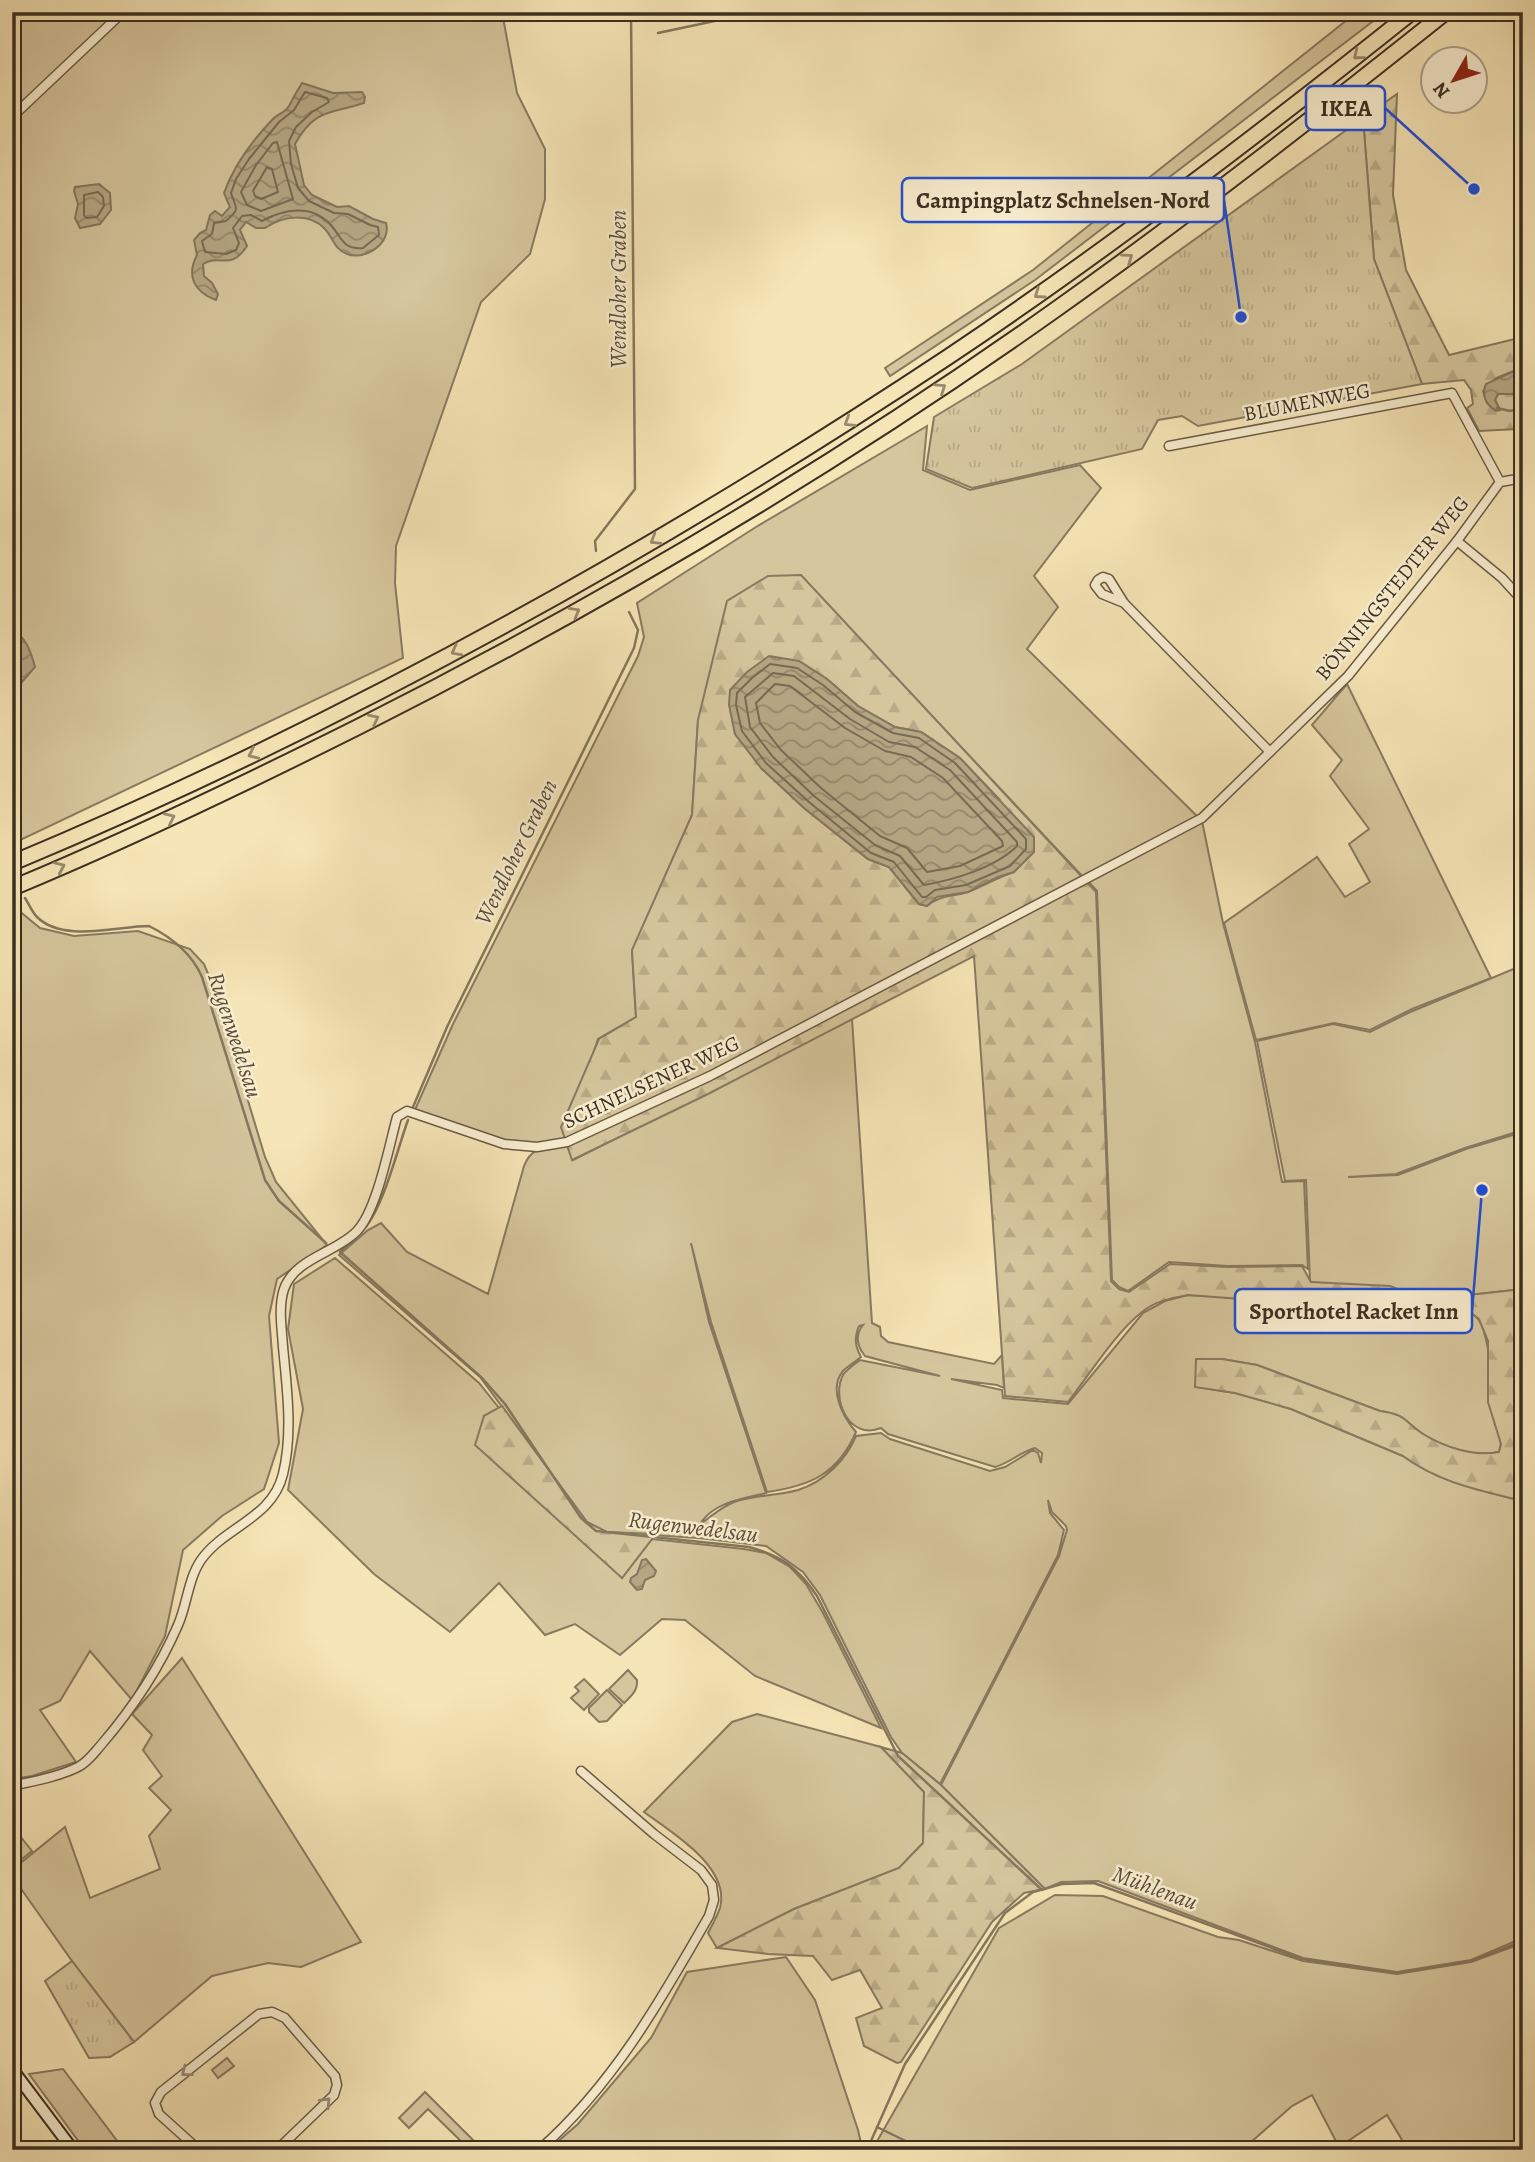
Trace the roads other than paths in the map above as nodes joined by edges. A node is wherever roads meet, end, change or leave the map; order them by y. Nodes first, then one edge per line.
1 (123, 12) edge
2 (1412, 12) edge
3 (1446, 12) edge
4 (12, 117) edge
5 (1169, 446) dead end
6 (1523, 478) edge
7 (1500, 482) junction
8 (1457, 541) junction
9 (1523, 601) edge
10 (1124, 603) dead end
11 (1270, 752) junction
12 (1202, 818) joint
13 (12, 863) edge
14 (12, 888) edge
15 (581, 1770) dead end
16 (12, 1786) edge
17 (14, 2075) edge
18 (72, 2150) edge
19 (199, 2150) edge
20 (277, 2150) edge
21 (539, 2150) edge

1 - 4 street
2 -> 13 highway
14 -> 3 highway
5 - 7 street, BLUMENWEG
6 - 7 street
7 - 8 street, BÖNNINGSTEDTER WEG
8 - 9 street
8 - 11 street, BÖNNINGSTEDTER WEG
10 - 11 street
11 - 12 street, BÖNNINGSTEDTER WEG
12 - 16 street, SCHNELSENER WEG
15 - 21 street
17 - 18 main road
20 -> 19 street

